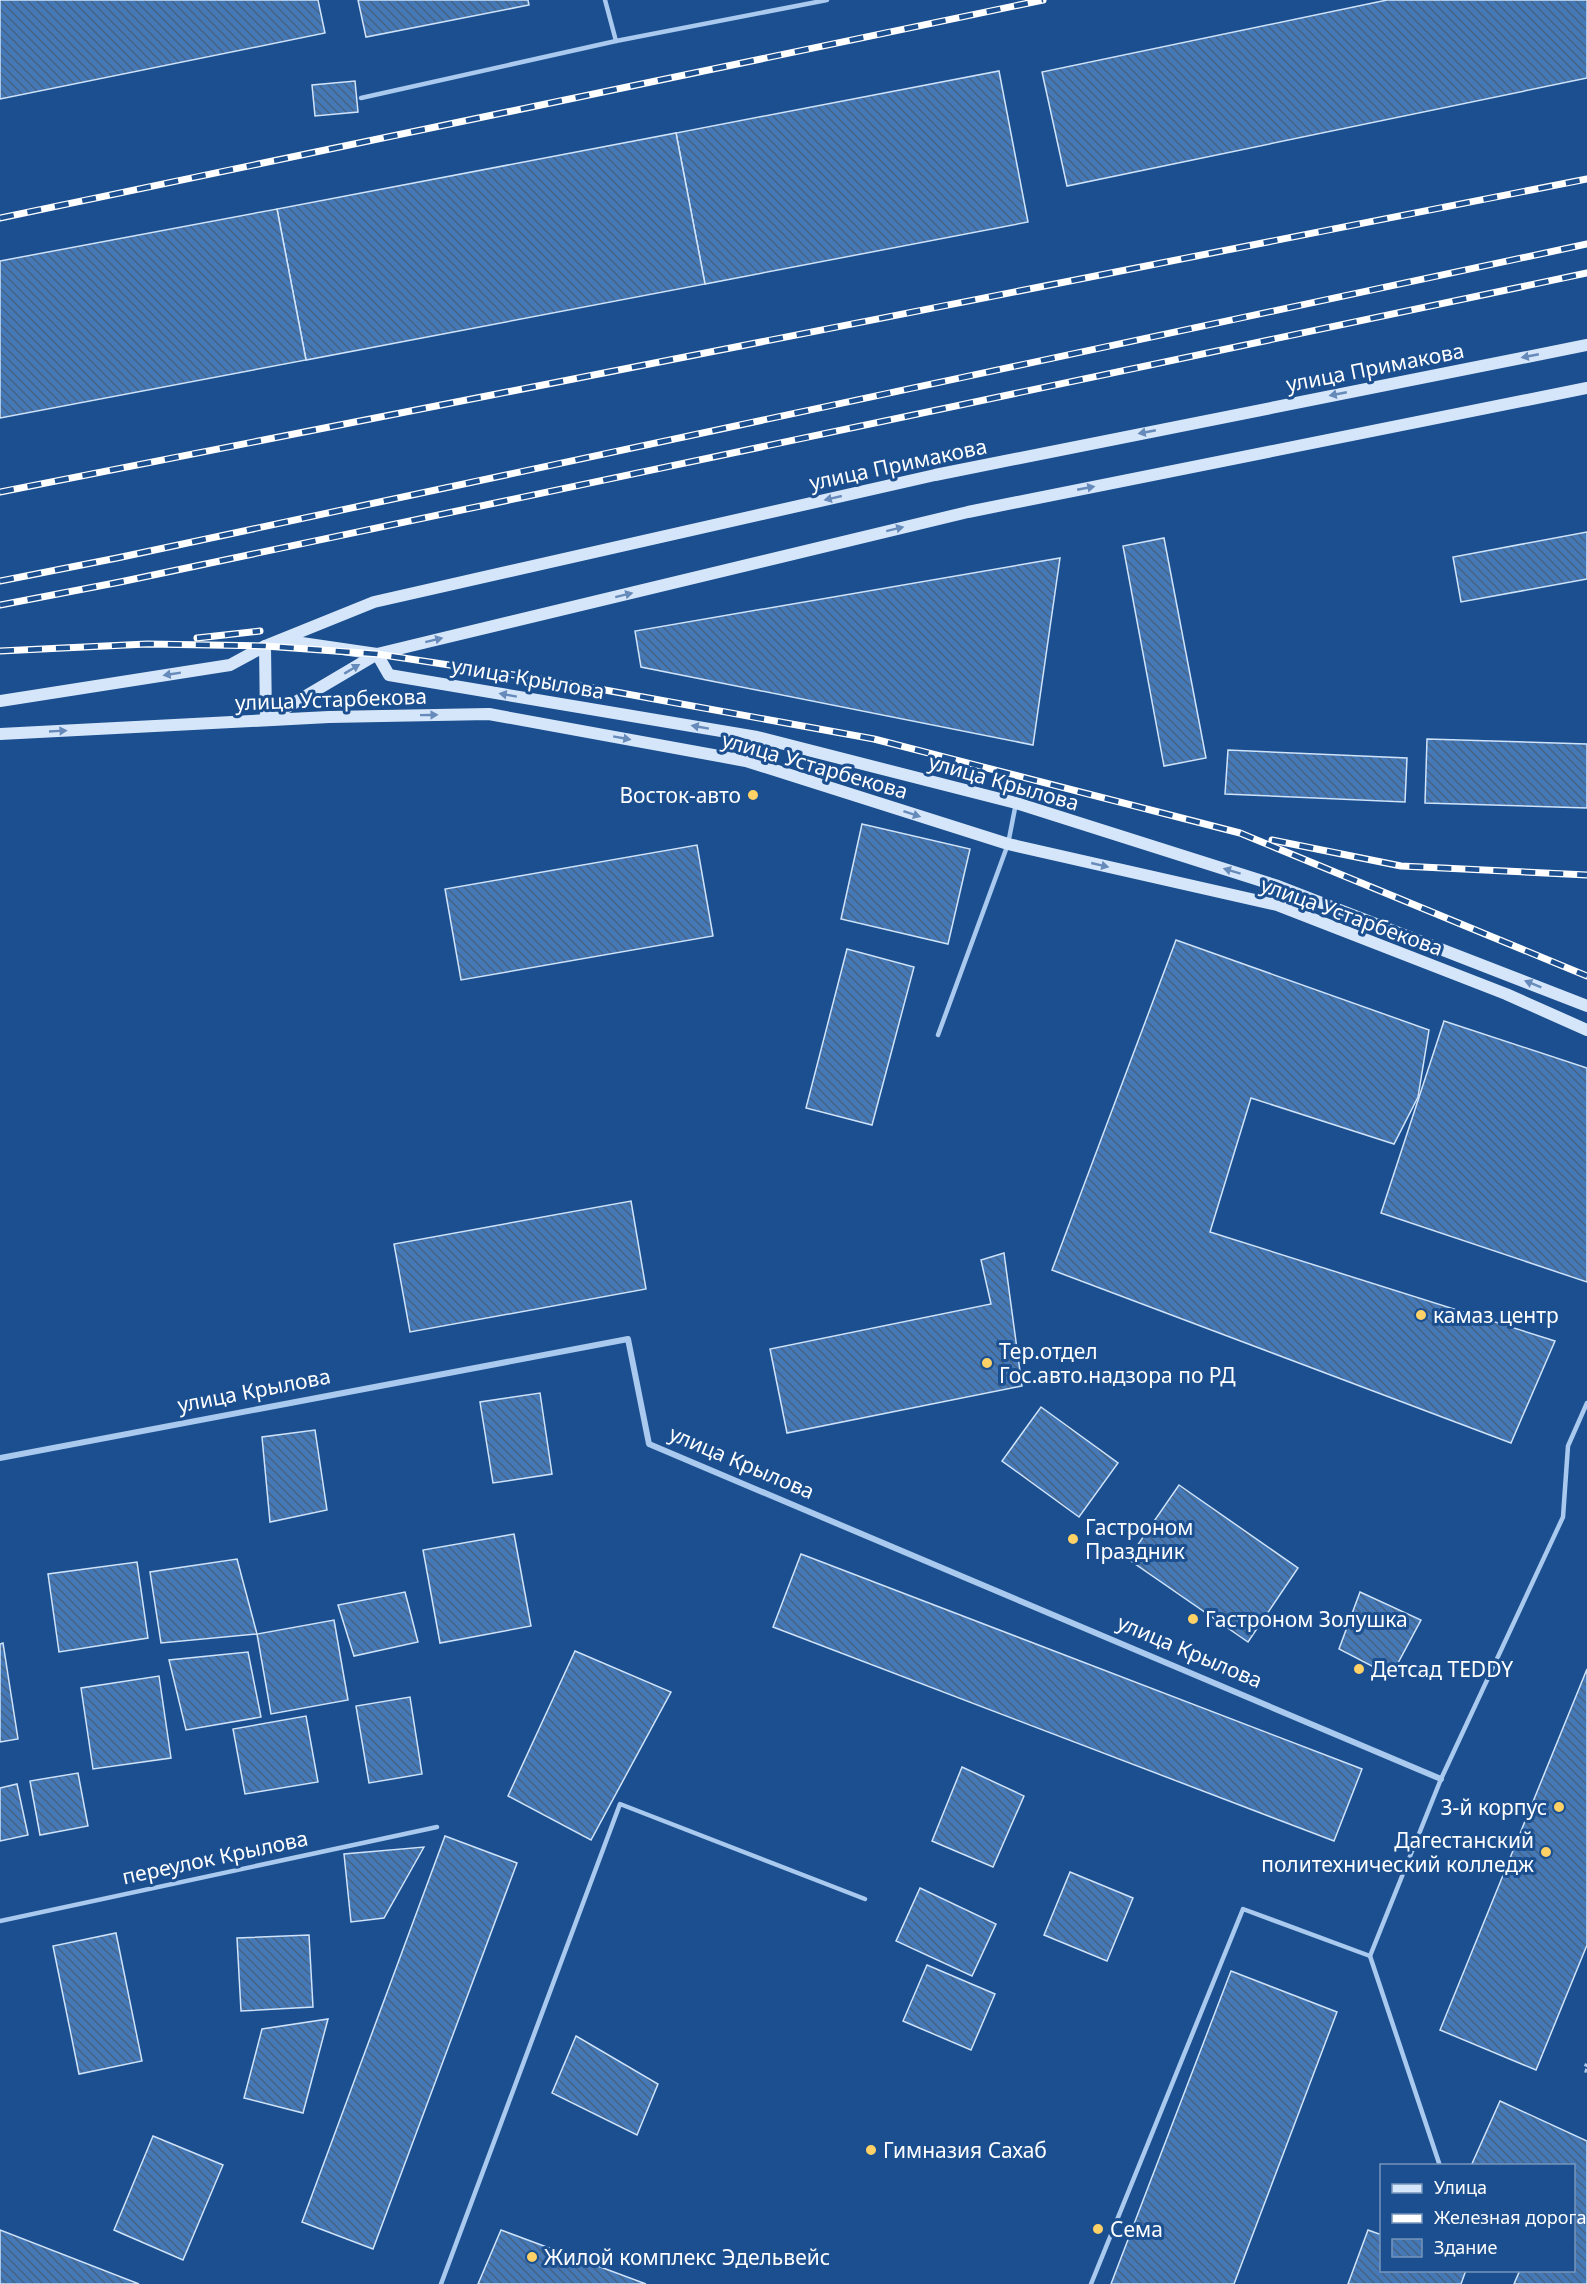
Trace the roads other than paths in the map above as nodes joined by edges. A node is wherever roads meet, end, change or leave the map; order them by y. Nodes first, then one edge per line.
1 (604, 0) edge
2 (827, 0) edge
3 (616, 41) junction
4 (361, 98) dead end
5 (1587, 345) edge
6 (1587, 388) edge
7 (281, 640) junction
8 (265, 646) junction
9 (377, 654) junction
10 (0, 701) edge
11 (266, 720) junction
12 (0, 734) edge
13 (1016, 803) junction
14 (1008, 844) junction
15 (1587, 1006) edge
16 (1587, 1030) edge
17 (938, 1035) dead end
18 (1587, 1403) edge
19 (0, 1458) edge
20 (1441, 1779) junction
21 (437, 1827) dead end
22 (865, 1899) dead end
23 (0, 1921) edge
24 (1370, 1956) junction
25 (1439, 2164) edge
26 (441, 2284) edge
27 (1091, 2284) edge

1 - 3 lane
2 - 3 lane
3 - 4 lane
5 -> 7 main road, улица Примакова
9 -> 6 main road
7 - 8 main road, улица Примакова
7 - 9 main road
8 -> 10 main road, улица Примакова
8 - 11 main road
11 -> 9 main road
13 -> 9 main road, улица Крылова
12 -> 11 main road, улица Устарбекова
11 -> 14 main road, улица Устарбекова
13 - 14 lane
15 -> 13 main road, улица Крылова
14 -> 16 main road, улица Устарбекова
14 - 17 lane
18 - 20 lane
19 - 20 street, улица Крылова
20 - 24 lane
21 - 23 lane, переулок Крылова
22 - 26 lane
24 - 25 lane
24 - 27 lane

